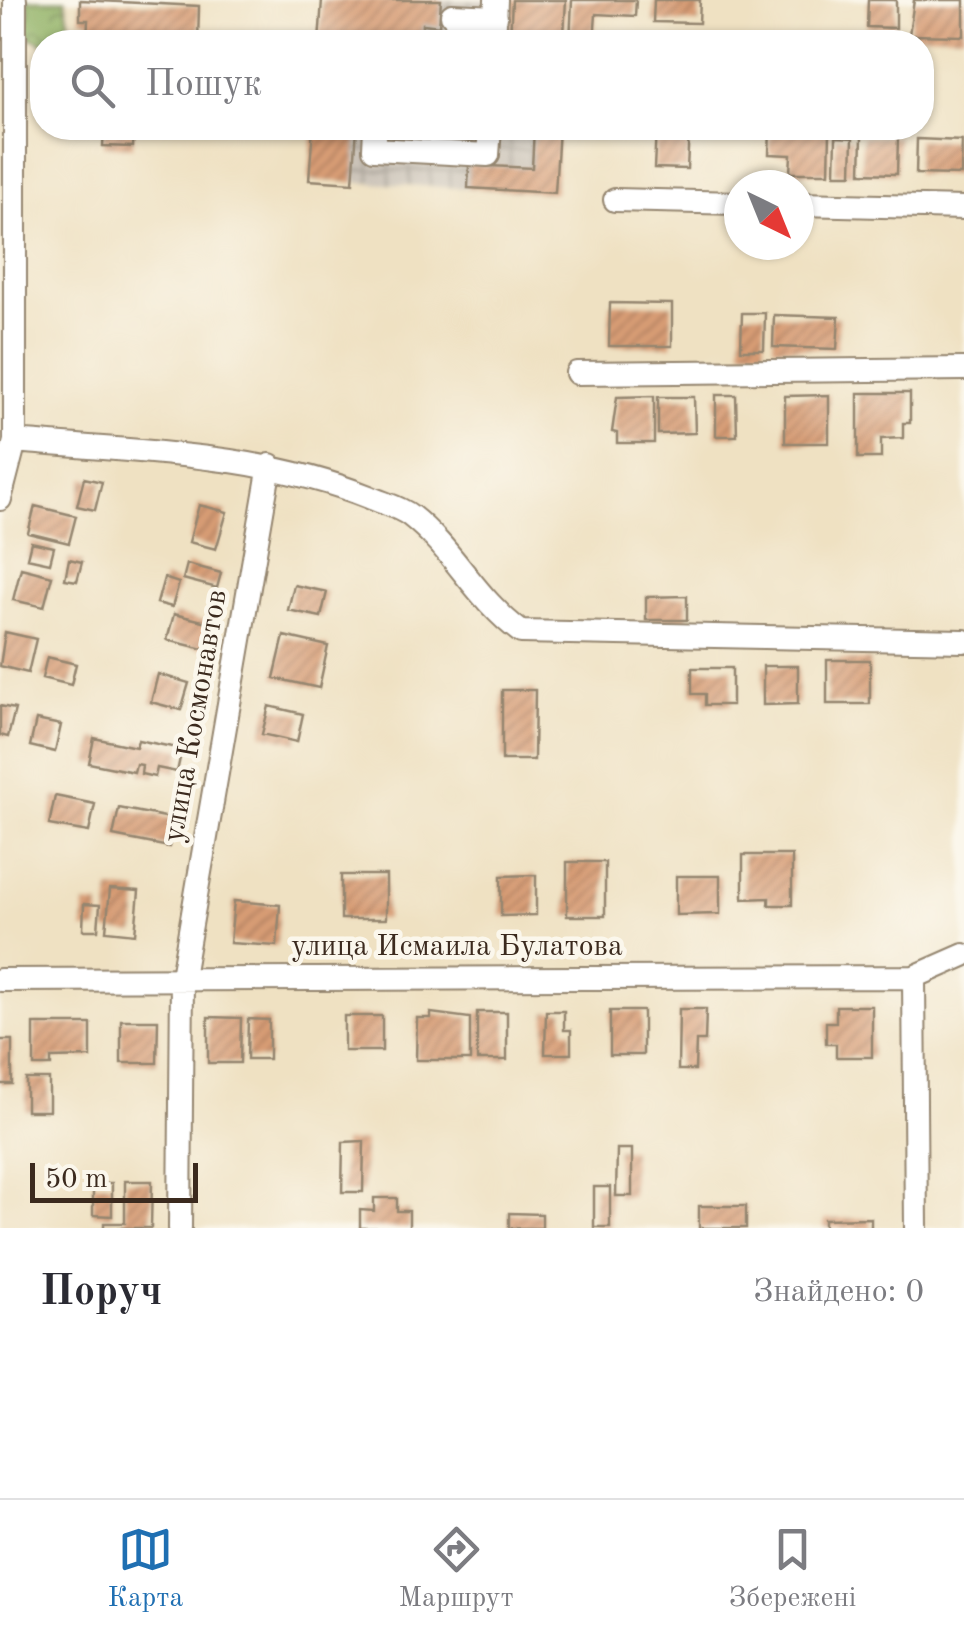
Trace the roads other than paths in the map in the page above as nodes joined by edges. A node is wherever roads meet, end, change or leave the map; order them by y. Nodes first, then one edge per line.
1 (15, 0) edge
2 (496, 8) edge
3 (452, 15) dead end
4 (375, 140) edge
5 (489, 140) edge
6 (615, 200) dead end
7 (724, 203) edge
8 (814, 204) edge
9 (964, 208) edge
10 (964, 369) edge
11 (578, 373) dead end
12 (15, 442) junction
13 (270, 465) junction
14 (0, 499) edge
15 (964, 641) edge
16 (964, 955) edge
17 (182, 977) junction
18 (914, 978) junction
19 (0, 980) edge
20 (180, 1228) edge
21 (916, 1228) edge

1 - 12 street
2 - 3 street
4 - 5 street
6 - 7 street
8 - 9 street
10 - 11 street
12 - 13 street
12 - 14 street
13 - 15 street
13 - 17 street, улица Космонавтов
16 - 18 street
17 - 18 street, улица Исмаила Булатова
17 - 19 street, улица Исмаила Булатова
17 - 20 street, улица Космонавтов
18 - 21 street

